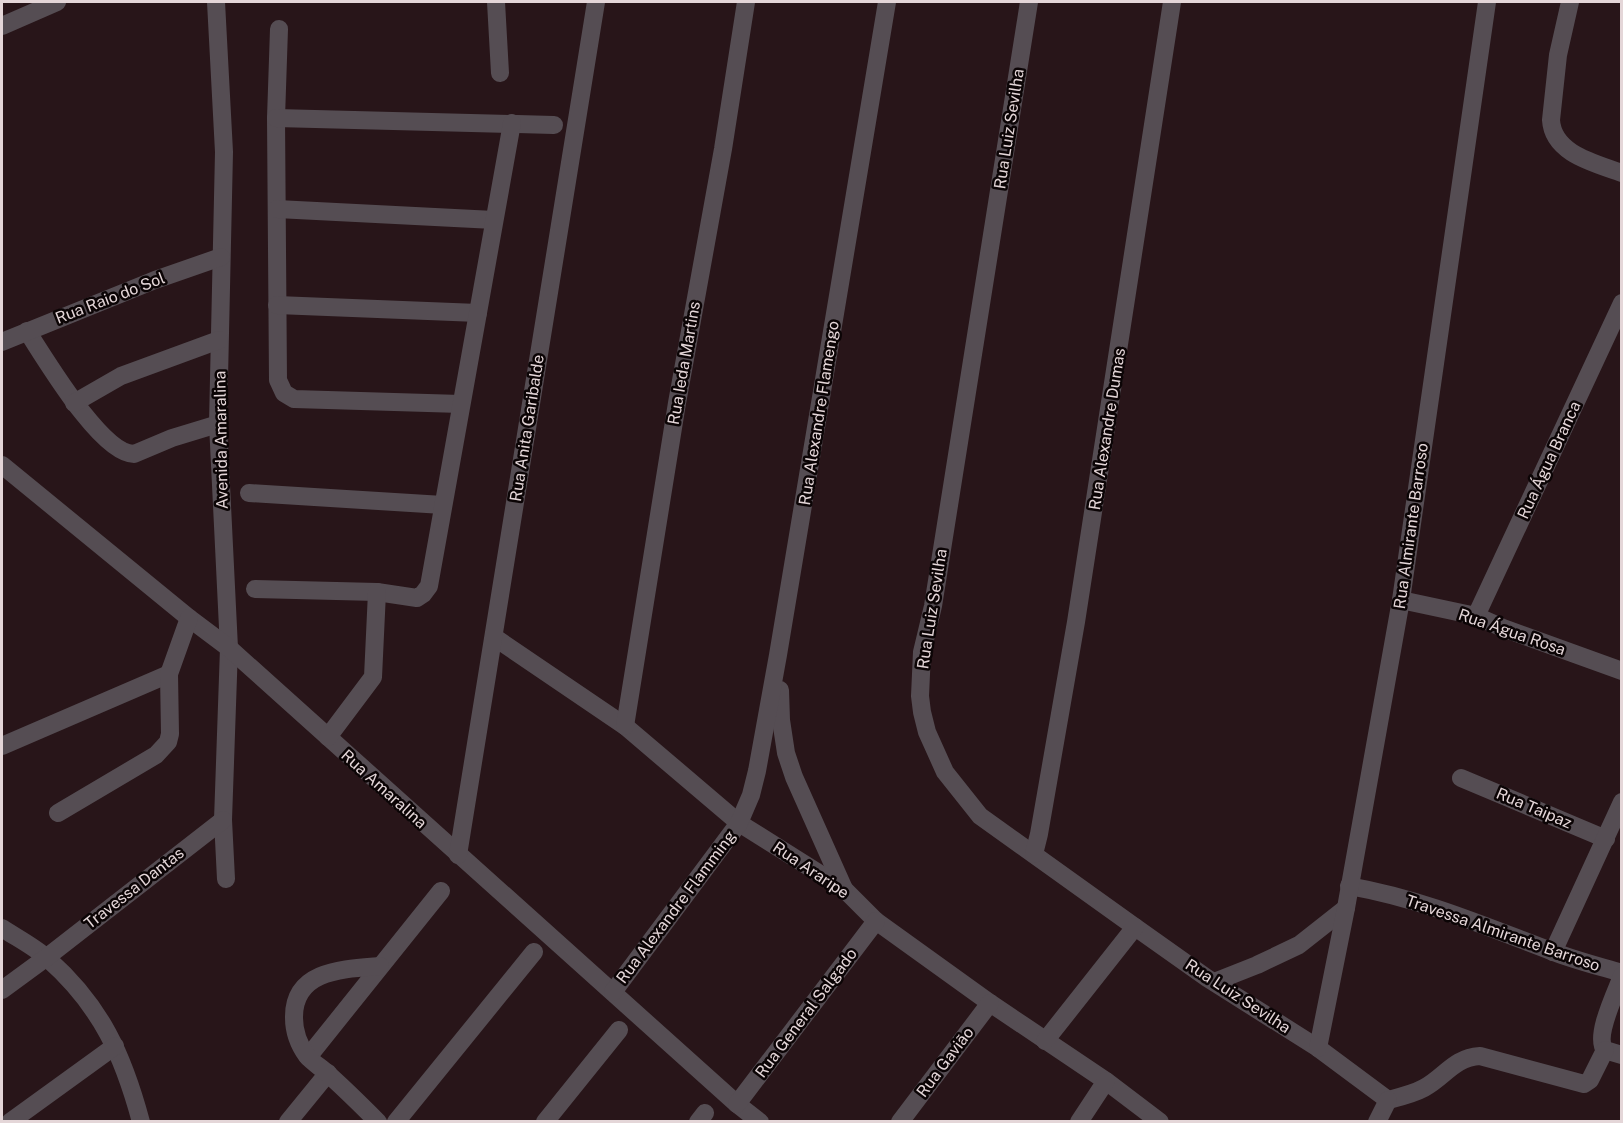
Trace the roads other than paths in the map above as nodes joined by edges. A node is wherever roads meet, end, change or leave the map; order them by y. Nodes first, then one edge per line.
1 (57, 2) edge
2 (216, 2) edge
3 (496, 2) edge
4 (596, 2) edge
5 (746, 2) edge
6 (887, 2) edge
7 (1029, 2) edge
8 (1172, 2) edge
9 (1487, 2) edge
10 (1570, 2) edge
11 (34, 6) edge
12 (2, 26) edge
13 (279, 29) dead end
14 (500, 74) dead end
15 (276, 118) junction
16 (512, 123) junction
17 (554, 125) dead end
18 (1622, 173) edge
19 (277, 209) junction
20 (494, 220) junction
21 (220, 257) junction
22 (1622, 303) edge
23 (277, 305) junction
24 (478, 313) junction
25 (27, 331) junction
26 (219, 340) junction
27 (2, 342) edge
28 (74, 403) junction
29 (461, 404) junction
30 (218, 424) junction
31 (2, 465) edge
32 (249, 493) dead end
33 (443, 506) junction
34 (255, 589) dead end
35 (378, 592) junction
36 (1401, 600) junction
37 (1476, 616) junction
38 (189, 618) junction
39 (494, 637) junction
40 (229, 648) junction
41 (778, 656) junction
42 (1622, 671) edge
43 (169, 674) junction
44 (626, 726) junction
45 (328, 737) junction
46 (2, 746) edge
47 (1461, 778) dead end
48 (58, 813) dead end
49 (1619, 814) edge
50 (223, 820) junction
51 (739, 823) junction
52 (1606, 839) junction
53 (1034, 854) junction
54 (458, 855) junction
55 (226, 879) dead end
56 (1349, 886) junction
57 (844, 889) junction
58 (441, 891) dead end
59 (1346, 908) junction
60 (876, 921) junction
61 (1135, 927) junction
62 (2, 928) edge
63 (534, 952) dead end
64 (1553, 952) junction
65 (47, 957) junction
66 (380, 966) junction
67 (1622, 975) edge
68 (1214, 982) junction
69 (2, 990) edge
70 (613, 992) junction
71 (990, 1003) junction
72 (619, 1030) dead end
73 (1045, 1041) junction
74 (115, 1046) junction
75 (1318, 1048) junction
76 (1613, 1052) edge
77 (308, 1057) junction
78 (328, 1073) junction
79 (1106, 1081) junction
80 (1388, 1100) junction
81 (737, 1104) junction
82 (10, 1122) edge
83 (141, 1122) edge
84 (288, 1122) edge
85 (378, 1122) edge
86 (396, 1122) edge
87 (545, 1122) edge
88 (760, 1122) edge
89 (900, 1122) edge
90 (1079, 1122) edge
91 (1160, 1122) edge
92 (1377, 1122) edge

1 - 11 street
2 - 21 street, Avenida Amaralina
3 - 14 street
4 - 39 street, Rua Anita Garibalde
5 - 44 street, Rua Ieda Martins
6 - 41 street, Rua Alexandre Flamengo
7 - 53 street, Rua Luiz Sevilha
8 - 53 street, Rua Alexandre Dumas
9 - 36 street, Rua Almirante Barroso
10 - 18 street
11 - 12 street
13 - 15 street
15 - 16 street
15 - 19 street
16 - 17 street
16 - 20 street
19 - 20 street
19 - 23 street
20 - 24 street
21 - 25 street, Rua Raio do Sol
21 - 26 street, Avenida Amaralina
22 - 37 street, Rua Água Branca
23 - 24 street
23 - 29 street
24 - 29 street
25 - 27 street, Rua Raio do Sol
25 - 28 street
26 - 28 street
26 - 30 street, Avenida Amaralina
28 - 30 street
29 - 33 street
30 - 40 street, Avenida Amaralina
31 - 38 street, Rua Amaralina
32 - 33 street
33 - 35 street
34 - 35 street
35 - 45 street
36 - 37 street, Rua Água Rosa
36 - 56 street, Rua Almirante Barroso
37 - 42 street, Rua Água Rosa
38 - 40 street, Rua Amaralina
38 - 43 street
39 - 44 street, Rua Araripe
39 - 54 street, Rua Anita Garibalde
40 - 45 street, Rua Amaralina
40 - 50 street, Avenida Amaralina
41 - 51 street, Rua Alexandre Flamengo
41 - 57 street
43 - 46 street
43 - 48 street
44 - 51 street, Rua Araripe
45 - 54 street, Rua Amaralina
47 - 52 street, Rua Taipaz
49 - 52 street
50 - 55 street, Avenida Amaralina
50 - 65 street, Travessa Dantas
51 - 57 street, Rua Araripe
51 - 70 street, Rua Alexandre Flamming
52 - 64 street
53 - 61 street, Rua Luiz Sevilha
54 - 70 street, Rua Amaralina
56 - 59 street, Rua Almirante Barroso
56 - 64 street, Travessa Almirante Barroso
57 - 60 street, Rua Araripe
58 - 66 street
59 - 68 street
59 - 75 street, Rua Almirante Barroso
60 - 71 street, Rua Araripe
60 - 81 street, Rua General Salgado
61 - 68 street, Rua Luiz Sevilha
61 - 73 street
62 - 65 street
63 - 86 street
64 - 67 street, Travessa Almirante Barroso
65 - 69 street, Travessa Dantas
65 - 74 street
66 - 77 street
66 - 77 street
67 - 76 street
68 - 75 street, Rua Luiz Sevilha
70 - 81 street, Rua Amaralina
71 - 73 street, Rua Araripe
71 - 89 street, Rua Gavião
72 - 87 street
73 - 79 street, Rua Araripe
74 - 82 street
74 - 83 street
75 - 80 street, Rua Luiz Sevilha
76 - 80 street
77 - 78 street
78 - 84 street
78 - 85 street
79 - 90 street
79 - 91 street, Rua Araripe
80 - 92 street
81 - 88 street, Rua Amaralina

